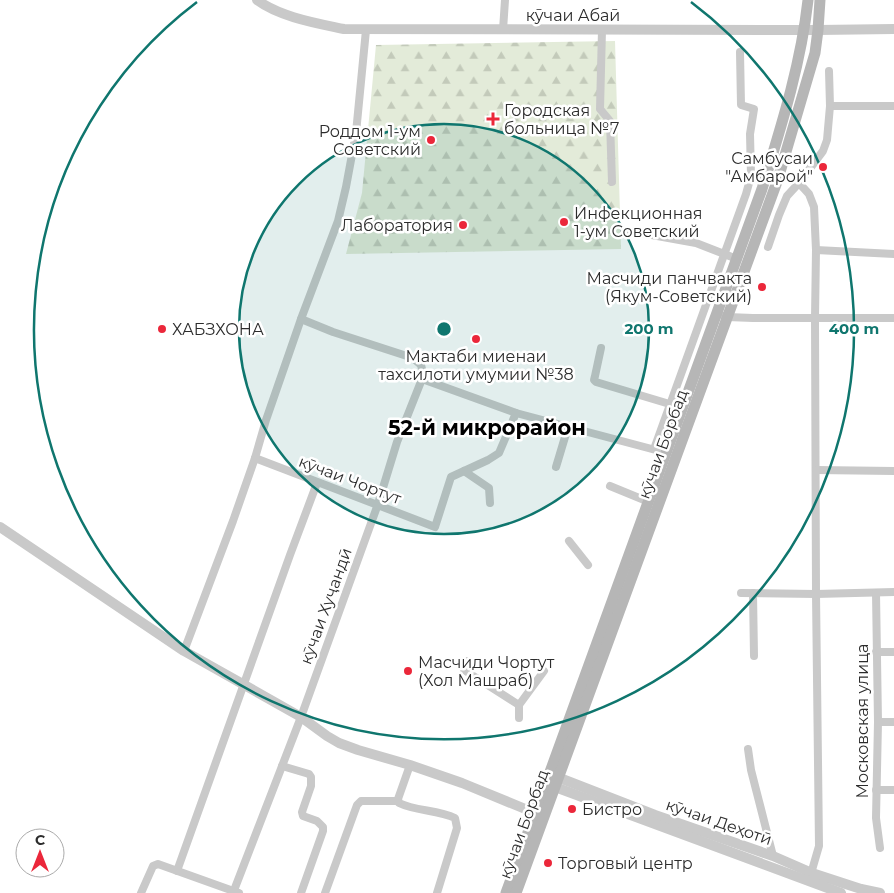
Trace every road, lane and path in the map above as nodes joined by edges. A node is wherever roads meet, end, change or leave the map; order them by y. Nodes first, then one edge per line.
1 (256, 0) edge
2 (505, 0) edge
3 (808, 0) edge
4 (820, 0) edge
5 (894, 29) edge
6 (366, 30) junction
7 (503, 30) junction
8 (602, 30) junction
9 (805, 30) junction
10 (818, 30) junction
11 (740, 52) dead end
12 (830, 71) dead end
13 (830, 106) junction
14 (894, 106) edge
15 (612, 182) dead end
16 (799, 183) junction
17 (624, 230) dead end
18 (768, 248) dead end
19 (816, 250) junction
20 (725, 254) junction
21 (894, 254) edge
22 (737, 259) junction
23 (722, 315) junction
24 (815, 318) junction
25 (894, 318) edge
26 (300, 320) junction
27 (601, 348) dead end
28 (422, 379) junction
29 (670, 404) junction
30 (683, 408) junction
31 (516, 413) junction
32 (568, 427) junction
33 (654, 449) junction
34 (667, 453) junction
35 (255, 458) junction
36 (556, 467) dead end
37 (464, 470) junction
38 (816, 470) junction
39 (894, 471) edge
40 (317, 483) junction
41 (610, 486) dead end
42 (648, 502) junction
43 (490, 503) dead end
44 (378, 504) junction
45 (0, 527) edge
46 (569, 541) dead end
47 (588, 565) dead end
48 (894, 592) edge
49 (741, 593) dead end
50 (876, 593) junction
51 (753, 594) junction
52 (816, 594) junction
53 (184, 651) junction
54 (876, 652) junction
55 (894, 652) edge
56 (754, 656) dead end
57 (466, 661) dead end
58 (544, 671) dead end
59 (244, 685) junction
60 (519, 705) junction
61 (301, 717) junction
62 (519, 718) dead end
63 (878, 722) junction
64 (894, 722) edge
65 (748, 749) dead end
66 (410, 765) junction
67 (282, 766) junction
68 (553, 781) junction
69 (876, 790) junction
70 (894, 790) edge
71 (398, 801) junction
72 (535, 814) junction
73 (880, 848) dead end
74 (773, 856) junction
75 (178, 871) junction
76 (810, 877) junction
77 (235, 892) edge
78 (141, 893) edge
79 (301, 893) edge
80 (325, 893) edge
81 (437, 893) edge
82 (506, 893) edge
83 (516, 893) edge
84 (841, 893) edge
85 (880, 893) edge

1 - 6 street, кӯчаи Абаӣ
2 - 7 street
3 - 9 main road, кӯчаи Борбад
4 - 10 main road, кӯчаи Борбад
5 - 10 street, кӯчаи Абаӣ
6 - 7 street, кӯчаи Абаӣ
6 - 26 street
7 - 8 street, кӯчаи Абаӣ
8 - 9 street, кӯчаи Абаӣ
8 - 15 street
9 - 10 street, кӯчаи Абаӣ
9 - 22 main road, кӯчаи Борбад
10 - 23 main road, кӯчаи Борбад
11 - 20 street
12 - 13 street
13 - 14 street
13 - 16 street
16 - 18 street
16 - 19 street
17 - 20 street
19 - 21 street
19 - 24 street
20 - 22 street
20 - 29 street
22 - 23 main road, кӯчаи Борбад
23 - 24 street
23 - 30 main road, кӯчаи Борбад
23 - 68 main road, кӯчаи Борбад
24 - 25 street
24 - 38 street
26 - 28 street
26 - 35 street
27 - 29 street
28 - 31 street
28 - 44 street, кӯчаи Хуҷандӣ
29 - 30 street
29 - 33 street
30 - 34 main road, кӯчаи Борбад
31 - 32 street
31 - 37 street
32 - 33 street
32 - 36 street
33 - 34 street
34 - 42 main road, кӯчаи Борбад
35 - 40 street, кӯчаи Чортут
35 - 53 street
37 - 43 street
37 - 44 street, кӯчаи Чортут
38 - 39 street
38 - 52 street
40 - 44 street, кӯчаи Чортут
40 - 59 street
41 - 42 street
42 - 68 main road, кӯчаи Борбад
44 - 61 street, кӯчаи Хуҷандӣ
45 - 53 street
46 - 47 street
48 - 50 street
49 - 51 street
50 - 52 street
50 - 54 street, Московская улица
51 - 52 street
51 - 56 street
52 - 76 street
53 - 59 street
54 - 55 street
54 - 63 street, Московская улица
57 - 60 street
58 - 60 street
59 - 61 street
59 - 75 street
60 - 62 street
61 - 66 street
61 - 67 street, кӯчаи Хуҷандӣ
63 - 64 street
63 - 69 street, Московская улица
65 - 74 street
66 - 71 street
66 - 72 street
67 - 77 street, кӯчаи Хуҷандӣ
67 - 79 street
68 - 72 main road, кӯчаи Борбад
68 - 74 street, кӯчаи Деҳотӣ
68 - 76 street, кӯчаи Деҳотӣ
68 - 83 main road, кӯчаи Борбад
69 - 70 street
69 - 73 street, Московская улица
71 - 80 street
71 - 81 street
72 - 82 main road, кӯчаи Борбад
74 - 76 street, кӯчаи Деҳотӣ
75 - 77 street
75 - 78 street
76 - 84 street, кӯчаи Деҳотӣ
76 - 85 street, кӯчаи Деҳотӣ

